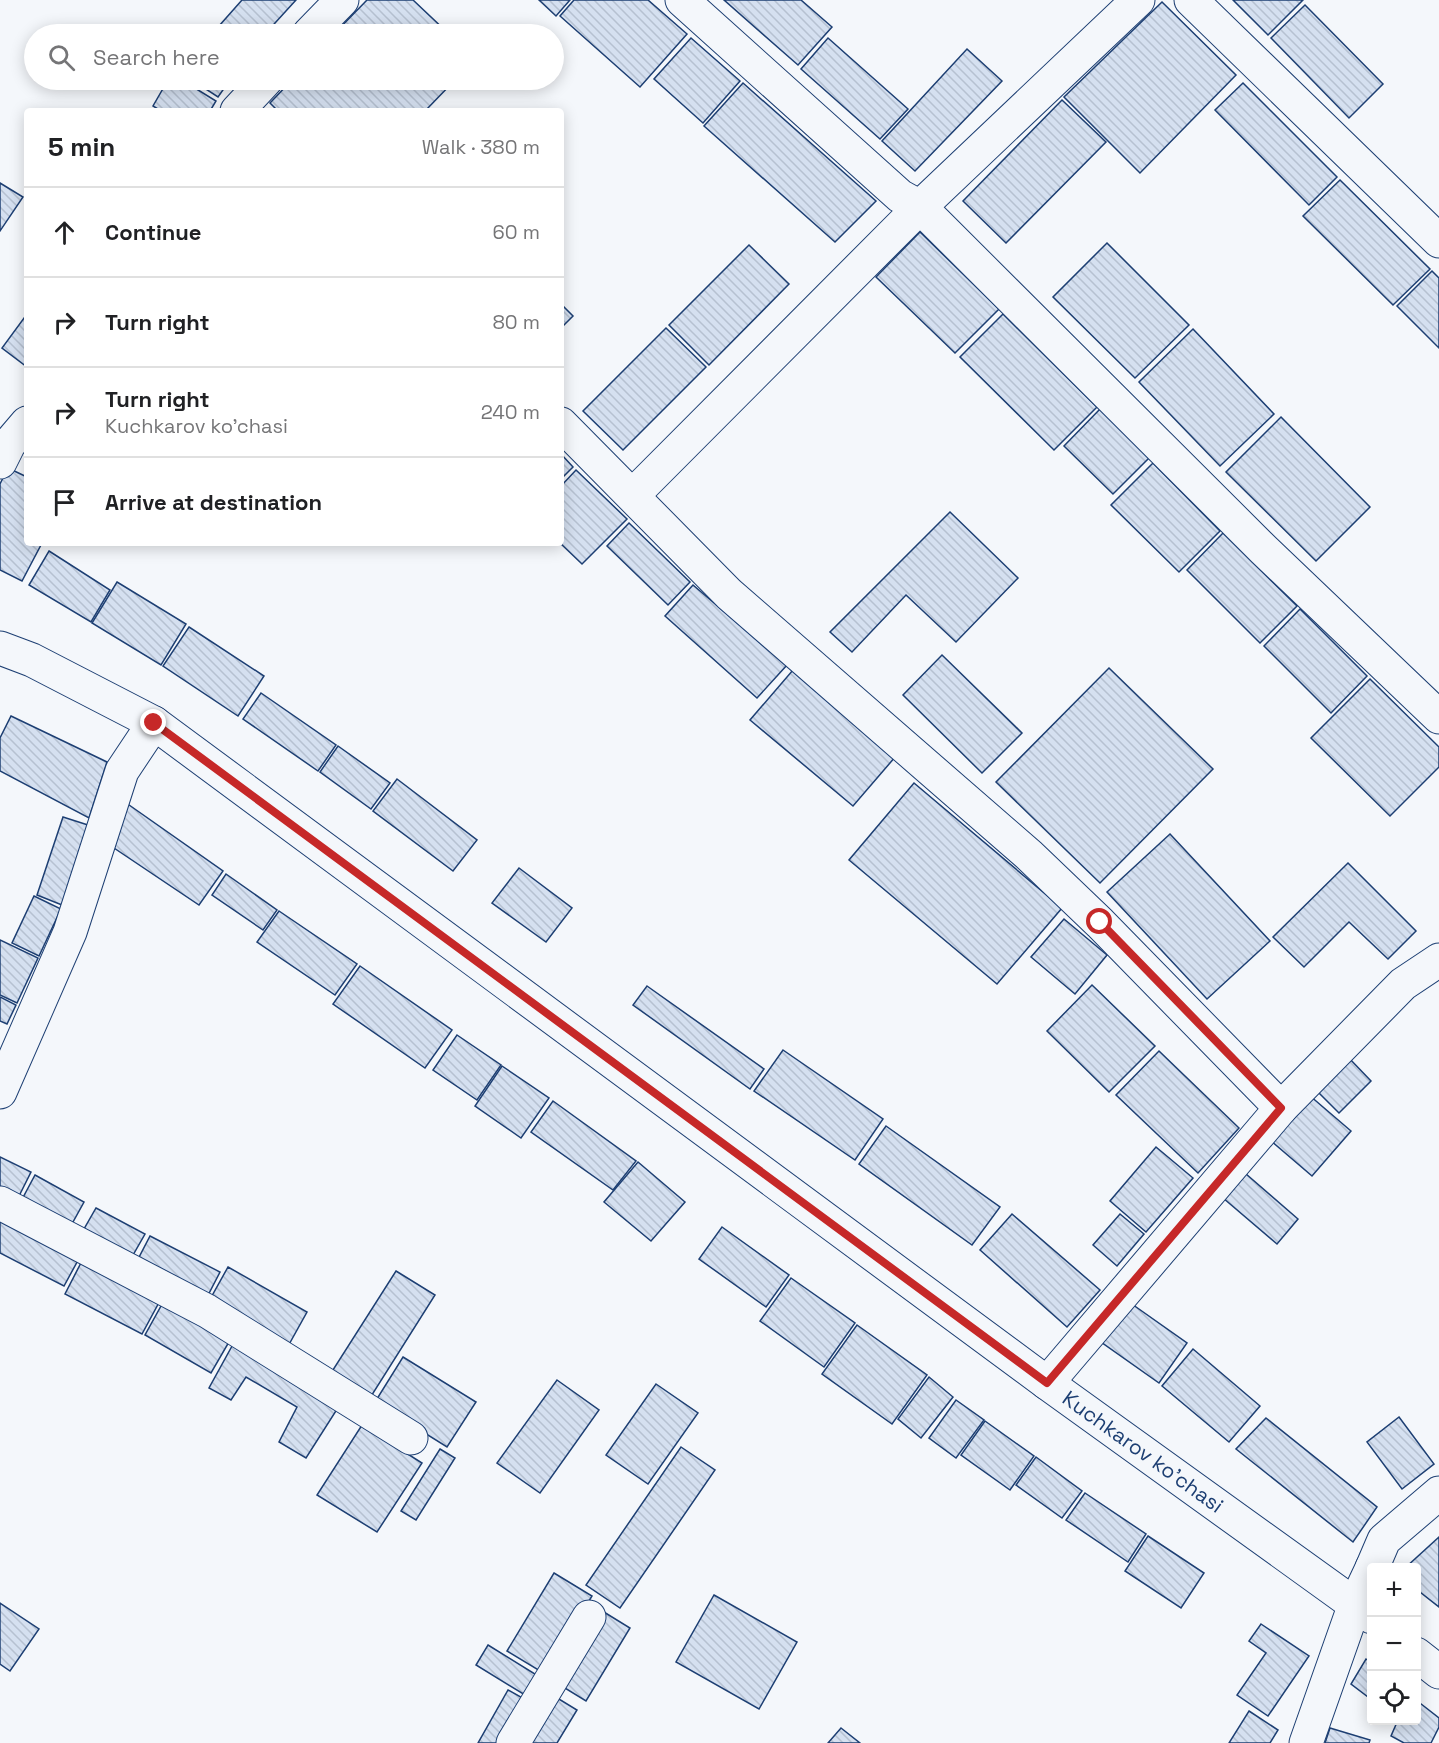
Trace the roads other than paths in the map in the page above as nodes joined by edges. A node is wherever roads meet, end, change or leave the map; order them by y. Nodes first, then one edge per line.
1 (342, 0) edge
2 (682, 0) edge
3 (1138, 0) edge
4 (1191, 0) edge
5 (319, 24) edge
6 (257, 90) edge
7 (242, 108) edge
8 (920, 207) junction
9 (1439, 241) edge
10 (24, 426) edge
11 (564, 427) edge
12 (0, 462) edge
13 (633, 495) junction
14 (0, 648) edge
15 (1439, 717) edge
16 (154, 723) junction
17 (1439, 960) edge
18 (0, 1092) edge
19 (1281, 1108) junction
20 (0, 1203) edge
21 (1047, 1383) junction
22 (411, 1438) dead end
23 (1439, 1493) edge
24 (1374, 1563) edge
25 (1367, 1592) edge
26 (1363, 1611) edge
27 (589, 1617) dead end
28 (1421, 1658) edge
29 (1439, 1672) edge
30 (513, 1743) edge
31 (1306, 1743) edge

1 - 5 street
2 - 8 street
3 - 8 street
4 - 9 street
6 - 7 street
8 - 13 street
8 - 15 street
10 - 12 street
11 - 13 street
13 - 19 street
14 - 16 street, Kuchkarov ko'chasi
16 - 18 street
16 - 21 street, Kuchkarov ko'chasi
17 - 19 street
19 - 21 street
20 - 22 street
21 - 26 street, Kuchkarov ko'chasi
23 - 24 street
25 - 26 street
26 - 31 street
27 - 30 street
28 - 29 street

